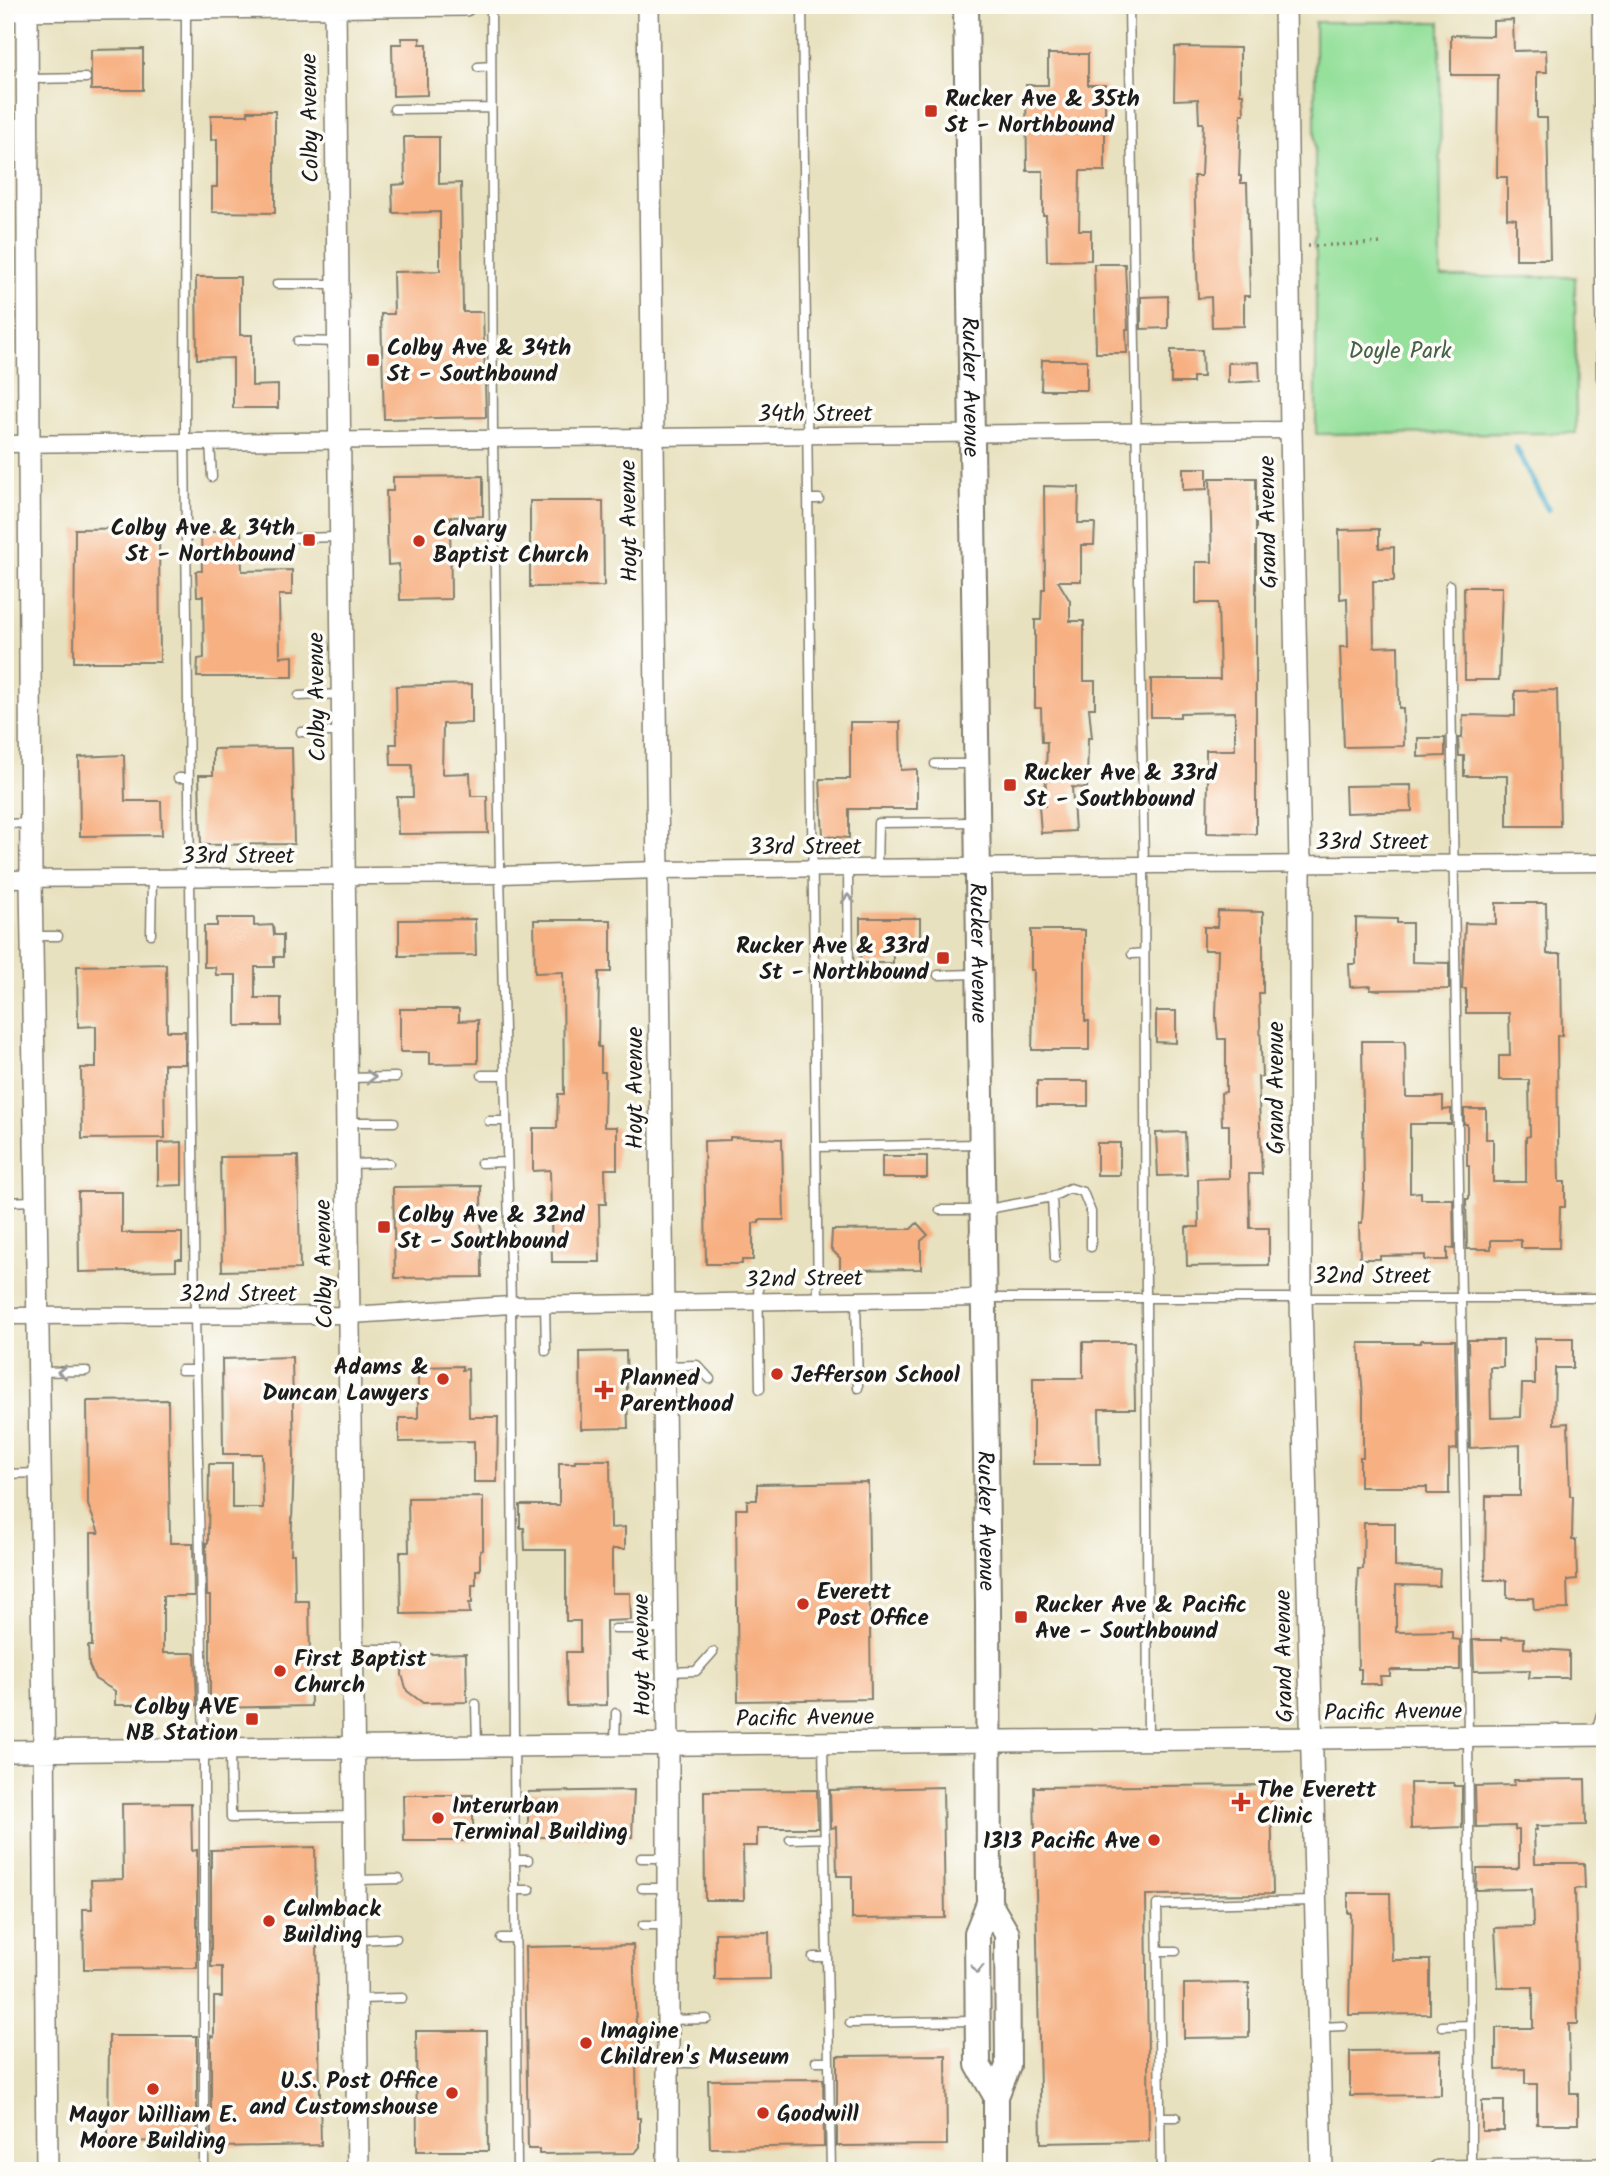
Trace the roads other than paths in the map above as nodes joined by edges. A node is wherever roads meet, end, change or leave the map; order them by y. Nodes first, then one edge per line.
1 (465, 5) edge
2 (491, 5) edge
3 (648, 5) edge
4 (802, 5) edge
5 (966, 5) edge
6 (1129, 5) edge
7 (1285, 5) edge
8 (1601, 5) edge
9 (186, 6) edge
10 (335, 6) edge
11 (27, 8) edge
12 (5, 10) edge
13 (491, 66) junction
14 (478, 67) dead end
15 (86, 78) dead end
16 (27, 79) junction
17 (491, 108) junction
18 (394, 109) dead end
19 (277, 284) dead end
20 (338, 284) junction
21 (298, 341) dead end
22 (338, 342) junction
23 (1605, 378) edge
24 (1291, 430) junction
25 (1136, 432) junction
26 (973, 434) junction
27 (808, 435) junction
28 (653, 437) junction
29 (493, 439) junction
30 (339, 440) junction
31 (185, 442) junction
32 (211, 442) junction
33 (30, 443) junction
34 (5, 444) edge
35 (212, 477) dead end
36 (808, 499) junction
37 (819, 499) dead end
38 (340, 537) junction
39 (294, 538) dead end
40 (1450, 585) dead end
41 (342, 694) junction
42 (299, 695) dead end
43 (302, 732) dead end
44 (342, 732) junction
45 (935, 764) dead end
46 (976, 764) junction
47 (178, 778) dead end
48 (190, 779) junction
49 (978, 822) junction
50 (31, 823) junction
51 (5, 824) edge
52 (1300, 863) junction
53 (1453, 863) junction
54 (1605, 863) edge
55 (1144, 864) junction
56 (979, 868) junction
57 (811, 869) junction
58 (848, 869) junction
59 (877, 869) junction
60 (659, 870) junction
61 (500, 875) junction
62 (344, 877) junction
63 (152, 878) junction
64 (190, 878) junction
65 (5, 879) edge
66 (31, 879) junction
67 (152, 934) dead end
68 (32, 936) junction
69 (58, 936) dead end
70 (1144, 953) junction
71 (1132, 954) dead end
72 (980, 974) junction
73 (938, 975) dead end
74 (849, 978) dead end
75 (482, 1075) dead end
76 (505, 1075) junction
77 (396, 1077) dead end
78 (347, 1078) junction
79 (489, 1121) dead end
80 (506, 1121) junction
81 (348, 1122) junction
82 (394, 1122) dead end
83 (982, 1143) junction
84 (816, 1147) junction
85 (507, 1162) junction
86 (389, 1163) dead end
87 (481, 1163) dead end
88 (348, 1164) junction
89 (1052, 1197) junction
90 (35, 1201) junction
91 (5, 1202) edge
92 (940, 1210) dead end
93 (983, 1210) junction
94 (1091, 1247) dead end
95 (1055, 1258) dead end
96 (758, 1276) dead end
97 (983, 1298) junction
98 (1146, 1298) junction
99 (1301, 1298) junction
100 (1462, 1298) junction
101 (1605, 1298) edge
102 (856, 1300) junction
103 (818, 1301) junction
104 (758, 1302) junction
105 (662, 1303) junction
106 (545, 1304) junction
107 (511, 1305) junction
108 (37, 1315) junction
109 (351, 1315) junction
110 (5, 1316) edge
111 (195, 1317) junction
112 (546, 1351) dead end
113 (663, 1366) junction
114 (181, 1370) dead end
115 (197, 1370) junction
116 (86, 1371) dead end
117 (38, 1372) junction
118 (710, 1379) dead end
119 (858, 1388) dead end
120 (760, 1389) dead end
121 (39, 1473) junction
122 (5, 1474) edge
123 (615, 1629) dead end
124 (666, 1629) junction
125 (353, 1649) junction
126 (400, 1649) dead end
127 (713, 1652) dead end
128 (667, 1672) junction
129 (476, 1704) dead end
130 (616, 1713) dead end
131 (1603, 1733) edge
132 (1467, 1736) junction
133 (1311, 1738) junction
134 (1148, 1740) junction
135 (988, 1741) junction
136 (823, 1743) junction
137 (668, 1744) junction
138 (615, 1745) junction
139 (477, 1746) junction
140 (513, 1746) junction
141 (354, 1748) junction
142 (204, 1749) junction
143 (230, 1749) junction
144 (5, 1751) edge
145 (44, 1751) junction
146 (354, 1816) junction
147 (825, 1838) junction
148 (790, 1839) dead end
149 (641, 1858) dead end
150 (668, 1858) junction
151 (514, 1860) junction
152 (528, 1860) dead end
153 (399, 1879) dead end
154 (355, 1881) junction
155 (642, 1888) dead end
156 (668, 1888) junction
157 (514, 1890) junction
158 (530, 1890) dead end
159 (1315, 1901) junction
160 (989, 1903) junction
161 (514, 1925) junction
162 (643, 1925) dead end
163 (668, 1925) junction
164 (524, 1926) dead end
165 (396, 1938) dead end
166 (501, 1938) dead end
167 (514, 1938) junction
168 (356, 1940) junction
169 (1158, 1951) junction
170 (1176, 1951) dead end
171 (813, 1957) dead end
172 (827, 1957) junction
173 (503, 1996) dead end
174 (515, 1996) junction
175 (402, 1998) dead end
176 (356, 1999) junction
177 (707, 2019) dead end
178 (668, 2020) junction
179 (977, 2021) junction
180 (850, 2023) dead end
181 (1470, 2025) junction
182 (1318, 2026) junction
183 (1343, 2026) dead end
184 (1443, 2026) dead end
185 (816, 2061) dead end
186 (829, 2061) junction
187 (668, 2063) junction
188 (694, 2063) dead end
189 (1160, 2063) junction
190 (1172, 2063) dead end
191 (996, 2096) junction
192 (1161, 2117) junction
193 (1176, 2117) dead end
194 (1605, 2169) edge
195 (47, 2171) edge
196 (204, 2171) edge
197 (358, 2171) edge
198 (517, 2171) edge
199 (668, 2171) edge
200 (831, 2171) edge
201 (996, 2171) edge
202 (1161, 2171) edge
203 (1322, 2171) edge
204 (1439, 2171) edge
205 (1471, 2171) edge

1 - 10 street
2 - 13 lane
3 - 28 street, Hoyt Avenue
4 - 27 lane
5 - 26 main road, Rucker Avenue
6 - 25 lane
7 - 24 street, Grand Avenue
8 - 23 street
9 - 10 street
9 - 11 street
9 - 31 lane
10 - 20 street, Colby Avenue
11 - 12 street
11 - 16 street
13 - 14 lane
13 - 17 lane
15 - 16 lane
16 - 33 street
17 - 18 lane
17 - 29 lane
19 - 20 lane
20 - 22 street, Colby Avenue
21 - 22 lane
22 - 30 street, Colby Avenue
24 - 25 street, 34th Street
24 - 52 street, Grand Avenue
25 - 26 street, 34th Street
25 - 55 lane
26 - 27 street, 34th Street
26 - 46 main road, Rucker Avenue
27 - 28 street, 34th Street
27 - 36 lane
28 - 29 street, 34th Street
28 - 60 street, Hoyt Avenue
29 - 30 street, 34th Street
29 - 61 lane
30 - 32 street
30 - 38 street, Colby Avenue
31 - 32 street
31 - 33 street
31 - 48 lane
32 - 35 lane
33 - 34 street
33 - 50 street
36 - 37 lane
36 - 57 lane
38 - 39 lane
38 - 41 street, Colby Avenue
40 - 53 lane
41 - 42 lane
41 - 44 street, Colby Avenue
43 - 44 lane
44 - 62 street, Colby Avenue
45 - 46 lane
46 - 49 main road, Rucker Avenue
47 - 48 lane
48 - 64 lane
49 - 56 main road, Rucker Avenue
49 - 59 lane
50 - 51 lane
50 - 66 street
52 - 53 street, 33rd Street
52 - 55 street, 33rd Street
52 - 99 street, Grand Avenue
53 - 54 street, 33rd Street
53 - 100 lane
55 - 56 street, 33rd Street
55 - 70 lane
56 - 59 street, 33rd Street
56 - 72 main road, Rucker Avenue
57 - 58 street, 33rd Street
57 - 60 street, 33rd Street
57 - 84 lane
58 - 59 street, 33rd Street
74 -> 58 lane
60 - 61 street, 33rd Street
60 - 105 street, Hoyt Avenue
61 - 62 street, 33rd Street
61 - 76 lane
62 - 64 street, 33rd Street
62 - 78 street, Colby Avenue
63 - 64 street, 33rd Street
63 - 66 street, 33rd Street
63 - 67 lane
64 - 111 lane
65 - 66 street, 33rd Street
66 - 68 street
68 - 69 lane
68 - 90 street
70 - 71 lane
70 - 98 lane
72 - 73 lane
72 - 83 main road, Rucker Avenue
75 - 76 lane
76 - 80 lane
78 -> 77 lane
78 - 81 street, Colby Avenue
79 - 80 lane
80 - 85 lane
81 - 82 lane
81 - 88 street, Colby Avenue
83 - 84 lane
83 - 93 main road, Rucker Avenue
84 - 103 lane
85 - 87 lane
85 - 107 lane
86 - 88 lane
88 - 109 street, Colby Avenue
89 - 93 lane
89 - 94 lane
89 - 95 lane
90 - 91 lane
90 - 108 street
92 - 93 lane
93 - 97 main road, Rucker Avenue
96 - 104 lane
97 - 98 lane, 32nd Street
97 - 102 street, 32nd Street
97 - 135 main road, Rucker Avenue
98 - 99 lane, 32nd Street
98 - 134 lane
99 - 100 lane, 32nd Street
99 - 133 street, Grand Avenue
100 - 101 lane, 32nd Street
100 - 132 lane
102 - 103 street, 32nd Street
102 - 119 lane
103 - 104 street, 32nd Street
104 - 105 street, 32nd Street
104 - 120 lane
105 - 106 street, 32nd Street
105 - 113 street, Hoyt Avenue
106 - 107 street, 32nd Street
106 - 112 lane
107 - 109 street, 32nd Street
107 - 140 lane
108 - 110 street, 32nd Street
108 - 111 street, 32nd Street
108 - 117 street
109 - 111 street, 32nd Street
109 - 125 street, Colby Avenue
111 - 115 lane
113 - 118 lane
113 - 124 street, Hoyt Avenue
114 - 115 lane
115 - 142 lane
116 -> 117 lane
117 - 121 street
121 - 122 lane
121 - 145 street
123 - 124 lane
124 - 128 street, Hoyt Avenue
125 - 126 lane
125 - 141 street, Colby Avenue
127 - 128 lane
128 - 137 street, Hoyt Avenue
129 - 139 lane
130 - 138 lane
131 - 132 street, Pacific Avenue
132 - 133 street, Pacific Avenue
132 - 181 lane
133 - 134 street, Pacific Avenue
133 - 159 street, Grand Avenue
134 - 135 street, Pacific Avenue
135 - 136 street, Pacific Avenue
135 - 160 main road, Rucker Avenue
136 - 137 street, Pacific Avenue
136 - 147 lane
137 - 138 street, Pacific Avenue
137 - 150 street, Hoyt Avenue
138 - 140 street, Pacific Avenue
139 - 140 street, Pacific Avenue
139 - 141 street, Pacific Avenue
140 - 151 lane
141 - 143 street, Pacific Avenue
141 - 146 street, Colby Avenue
142 - 143 street, Pacific Avenue
142 - 145 street, Pacific Avenue
142 - 196 lane
143 - 146 lane
144 - 145 street, Pacific Avenue
145 - 195 street
146 - 154 street, Colby Avenue
147 - 148 lane
147 - 172 lane
149 - 150 lane
150 - 156 street, Hoyt Avenue
151 - 152 lane
151 - 157 lane
153 - 154 lane
154 - 168 street, Colby Avenue
155 - 156 lane
156 - 163 street, Hoyt Avenue
157 - 158 lane
157 - 161 lane
159 - 169 lane
159 - 182 street, Grand Avenue
160 -> 179 main road, Rucker Avenue
160 - 191 main road, Rucker Avenue
161 - 164 lane
161 - 167 lane
162 - 163 lane
163 - 178 street, Hoyt Avenue
165 - 168 lane
166 - 167 lane
167 - 174 lane
168 - 176 street, Colby Avenue
169 - 170 lane
169 - 189 lane
171 - 172 lane
172 - 186 lane
173 - 174 lane
174 - 198 lane
175 - 176 lane
176 - 197 street, Colby Avenue
177 - 178 lane
178 - 187 street, Hoyt Avenue
179 - 180 lane
179 - 191 main road, Rucker Avenue
181 - 184 lane
181 - 205 lane
182 - 183 lane
182 - 203 street, Grand Avenue
185 - 186 lane
186 - 200 lane
187 - 188 lane
187 - 199 street, Hoyt Avenue
189 - 190 lane
189 - 192 lane
191 - 201 main road, Rucker Avenue
192 - 193 lane
192 - 202 lane
194 - 205 street
204 - 205 street

